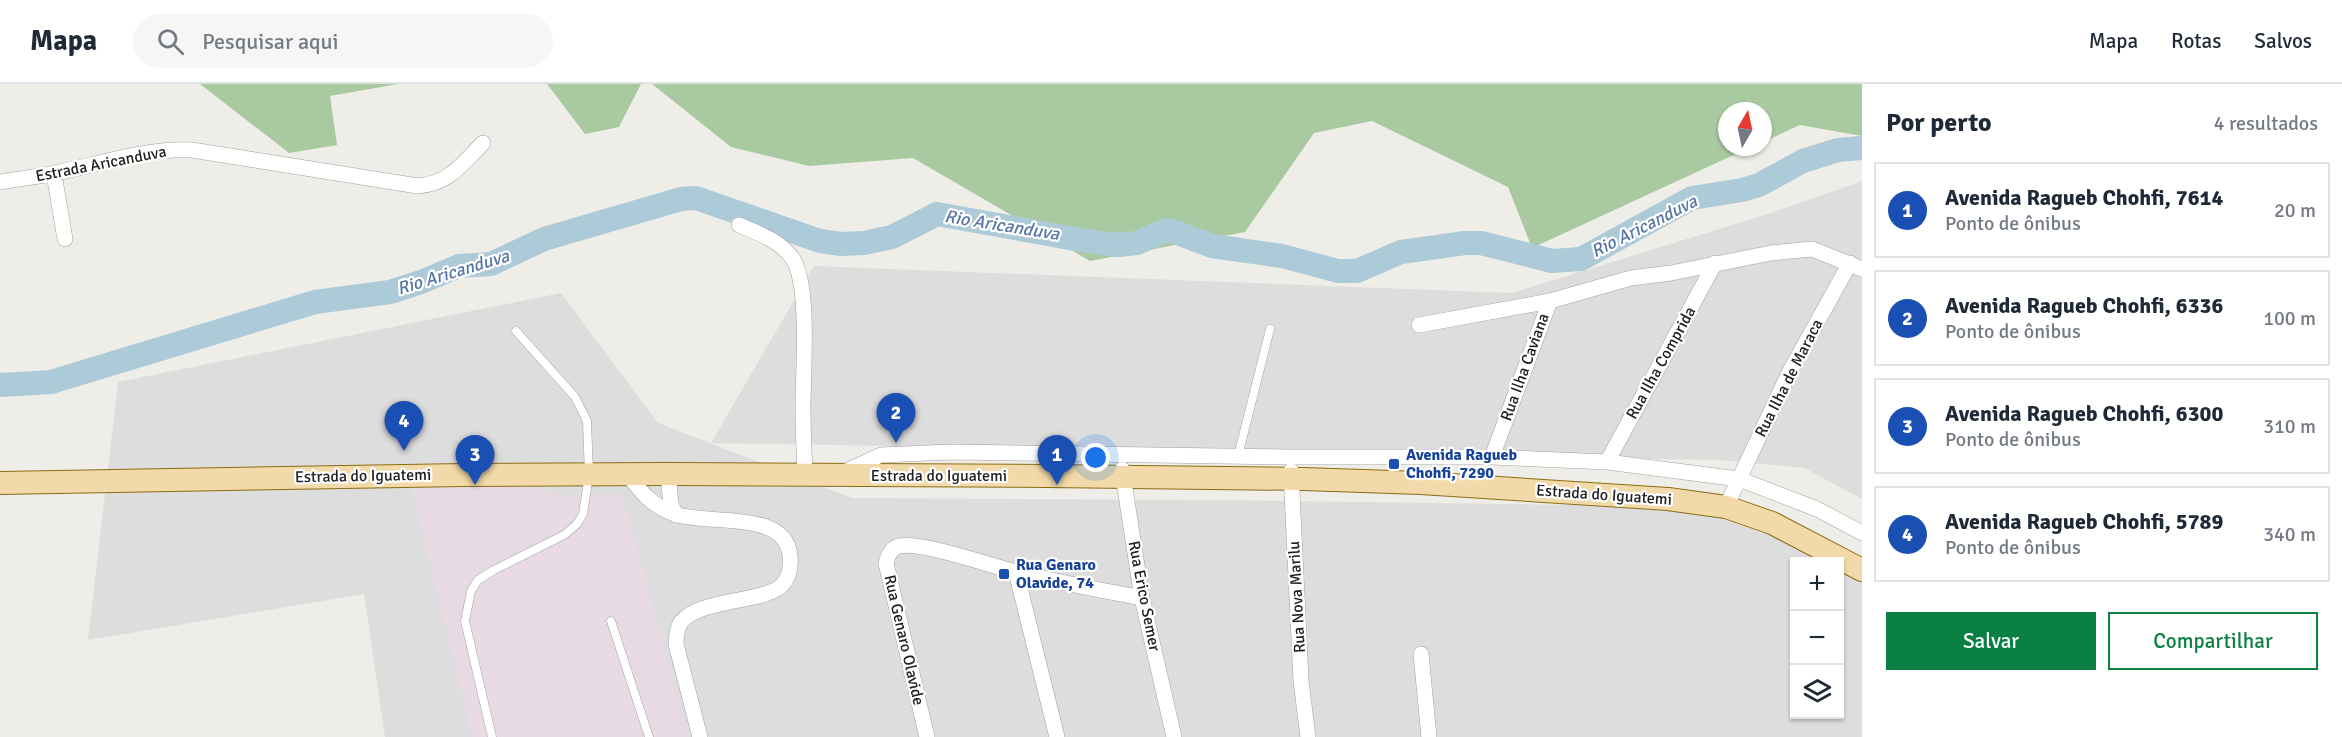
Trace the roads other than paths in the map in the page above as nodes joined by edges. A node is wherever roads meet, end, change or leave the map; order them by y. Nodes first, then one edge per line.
1 (483, 143) dead end
2 (54, 174) junction
3 (0, 182) edge
4 (739, 225) dead end
5 (65, 239) dead end
6 (1715, 263) junction
7 (1856, 266) edge
8 (1550, 301) junction
9 (1419, 325) dead end
10 (1270, 329) dead end
11 (516, 332) dead end
12 (1119, 455) junction
13 (1238, 456) junction
14 (1492, 458) junction
15 (1607, 462) junction
16 (1291, 468) junction
17 (627, 474) junction
18 (668, 474) junction
19 (589, 475) junction
20 (805, 475) junction
21 (837, 475) junction
22 (1124, 478) junction
23 (1739, 479) junction
24 (0, 483) edge
25 (1726, 507) junction
26 (676, 515) junction
27 (1862, 532) edge
28 (1862, 570) edge
29 (1016, 572) junction
30 (1142, 598) junction
31 (611, 621) dead end
32 (1421, 654) dead end
33 (492, 737) edge
34 (649, 737) edge
35 (700, 737) edge
36 (927, 737) edge
37 (1057, 737) edge
38 (1174, 737) edge
39 (1308, 737) edge
40 (1429, 737) edge

1 - 2 street, Estrada Aricanduva
2 - 3 street, Estrada Aricanduva
2 - 5 street
4 - 20 street
6 - 7 street
6 - 8 street
6 - 15 street, Rua Ilha Comprida
7 - 23 street, Rua Ilha de Maraca
8 - 9 street, Rua Ilha Caviana
8 - 14 street, Rua Ilha Caviana
10 - 13 lane
11 - 19 lane
12 - 13 street
12 - 21 street
12 - 22 street, Rua Erico Semer
13 - 16 street
14 - 15 street
14 - 16 street
15 - 23 street
16 - 22 main road, Estrada do Iguatemi
16 - 25 main road, Estrada do Iguatemi
16 - 39 street, Rua Nova Marilu
17 - 18 main road, Estrada do Iguatemi
17 - 19 main road, Estrada do Iguatemi
17 - 26 street
18 - 20 main road, Estrada do Iguatemi
18 - 26 street
19 - 24 main road, Estrada do Iguatemi
19 - 33 lane
20 - 21 main road, Estrada do Iguatemi
21 - 22 main road, Estrada do Iguatemi
22 - 30 street, Rua Erico Semer
23 - 25 street, Rua Ilha de Maraca
23 - 27 street
25 - 28 main road, Estrada do Iguatemi
26 - 35 street
29 - 30 street, Rua Genaro Olavide
29 - 36 street, Rua Genaro Olavide
29 - 37 street
30 - 38 street, Rua Erico Semer
31 - 34 lane
32 - 40 street

